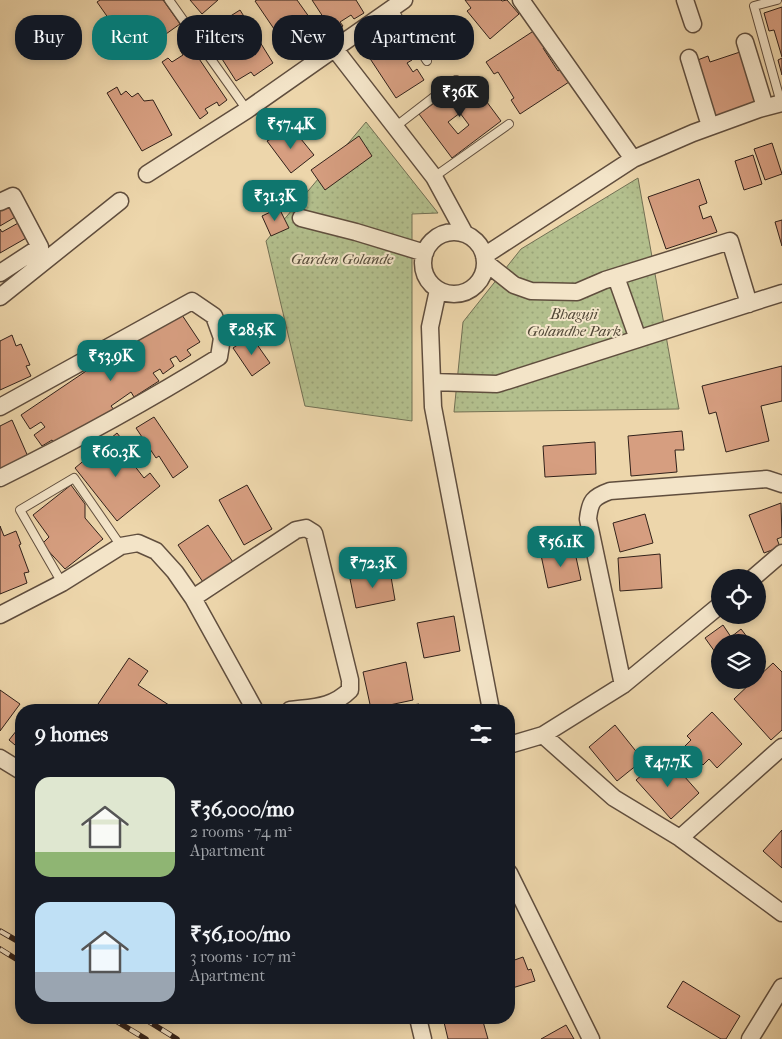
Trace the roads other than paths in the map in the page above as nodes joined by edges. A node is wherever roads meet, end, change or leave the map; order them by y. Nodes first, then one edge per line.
1 (170, 0) edge
2 (685, 0) edge
3 (777, 0) edge
4 (526, 2) edge
5 (398, 4) edge
6 (693, 24) dead end
7 (344, 41) edge
8 (744, 42) dead end
9 (689, 58) dead end
10 (317, 60) edge
11 (343, 60) edge
12 (427, 61) dead end
13 (456, 80) dead end
14 (776, 104) edge
15 (247, 110) junction
16 (509, 124) dead end
17 (710, 126) junction
18 (395, 127) junction
19 (634, 159) junction
20 (148, 174) dead end
21 (434, 177) junction
22 (120, 201) dead end
23 (0, 202) edge
24 (302, 218) dead end
25 (464, 234) junction
26 (425, 253) junction
27 (484, 259) junction
28 (0, 272) edge
29 (616, 277) junction
30 (438, 290) junction
31 (782, 294) edge
32 (0, 297) edge
33 (750, 304) junction
34 (638, 339) junction
35 (432, 382) junction
36 (0, 407) edge
37 (0, 478) edge
38 (782, 484) edge
39 (121, 546) junction
40 (782, 553) edge
41 (763, 569) edge
42 (62, 583) junction
43 (194, 598) junction
44 (711, 612) edge
45 (0, 615) edge
46 (623, 685) junction
47 (251, 704) edge
48 (331, 704) edge
49 (490, 704) edge
50 (543, 735) junction
51 (515, 743) edge
52 (782, 746) edge
53 (0, 758) edge
54 (15, 767) edge
55 (680, 838) junction
56 (515, 885) edge
57 (782, 913) edge
58 (782, 987) edge
59 (419, 1024) edge
60 (423, 1039) edge
61 (591, 1039) edge
62 (750, 1039) edge

1 - 15 lane
2 - 6 street
3 - 14 lane
4 - 19 street
5 - 7 street
5 - 12 lane
8 - 14 street
9 - 17 street
10 - 15 street
11 - 18 street
13 - 18 lane
14 - 17 street
15 - 20 street
16 - 21 lane
17 - 19 street
18 - 21 street
19 - 27 street
21 - 25 street
22 - 32 street
23 - 28 street
24 - 26 street
25 - 26 street
25 - 27 street
26 - 30 street
27 - 29 street
27 - 30 street
29 - 33 street
29 - 34 street
30 - 35 street
31 - 33 street
33 - 34 street
34 - 35 street
35 - 49 street
36 - 37 street
38 - 46 street
39 - 42 street
39 - 42 lane
39 - 43 street
40 - 41 street
42 - 45 street
43 - 47 street
43 - 48 street
44 - 46 street
46 - 50 street
50 - 51 street
50 - 55 street
52 - 55 street
53 - 54 street
55 - 57 street
56 - 61 street
58 - 62 street
59 - 60 street

